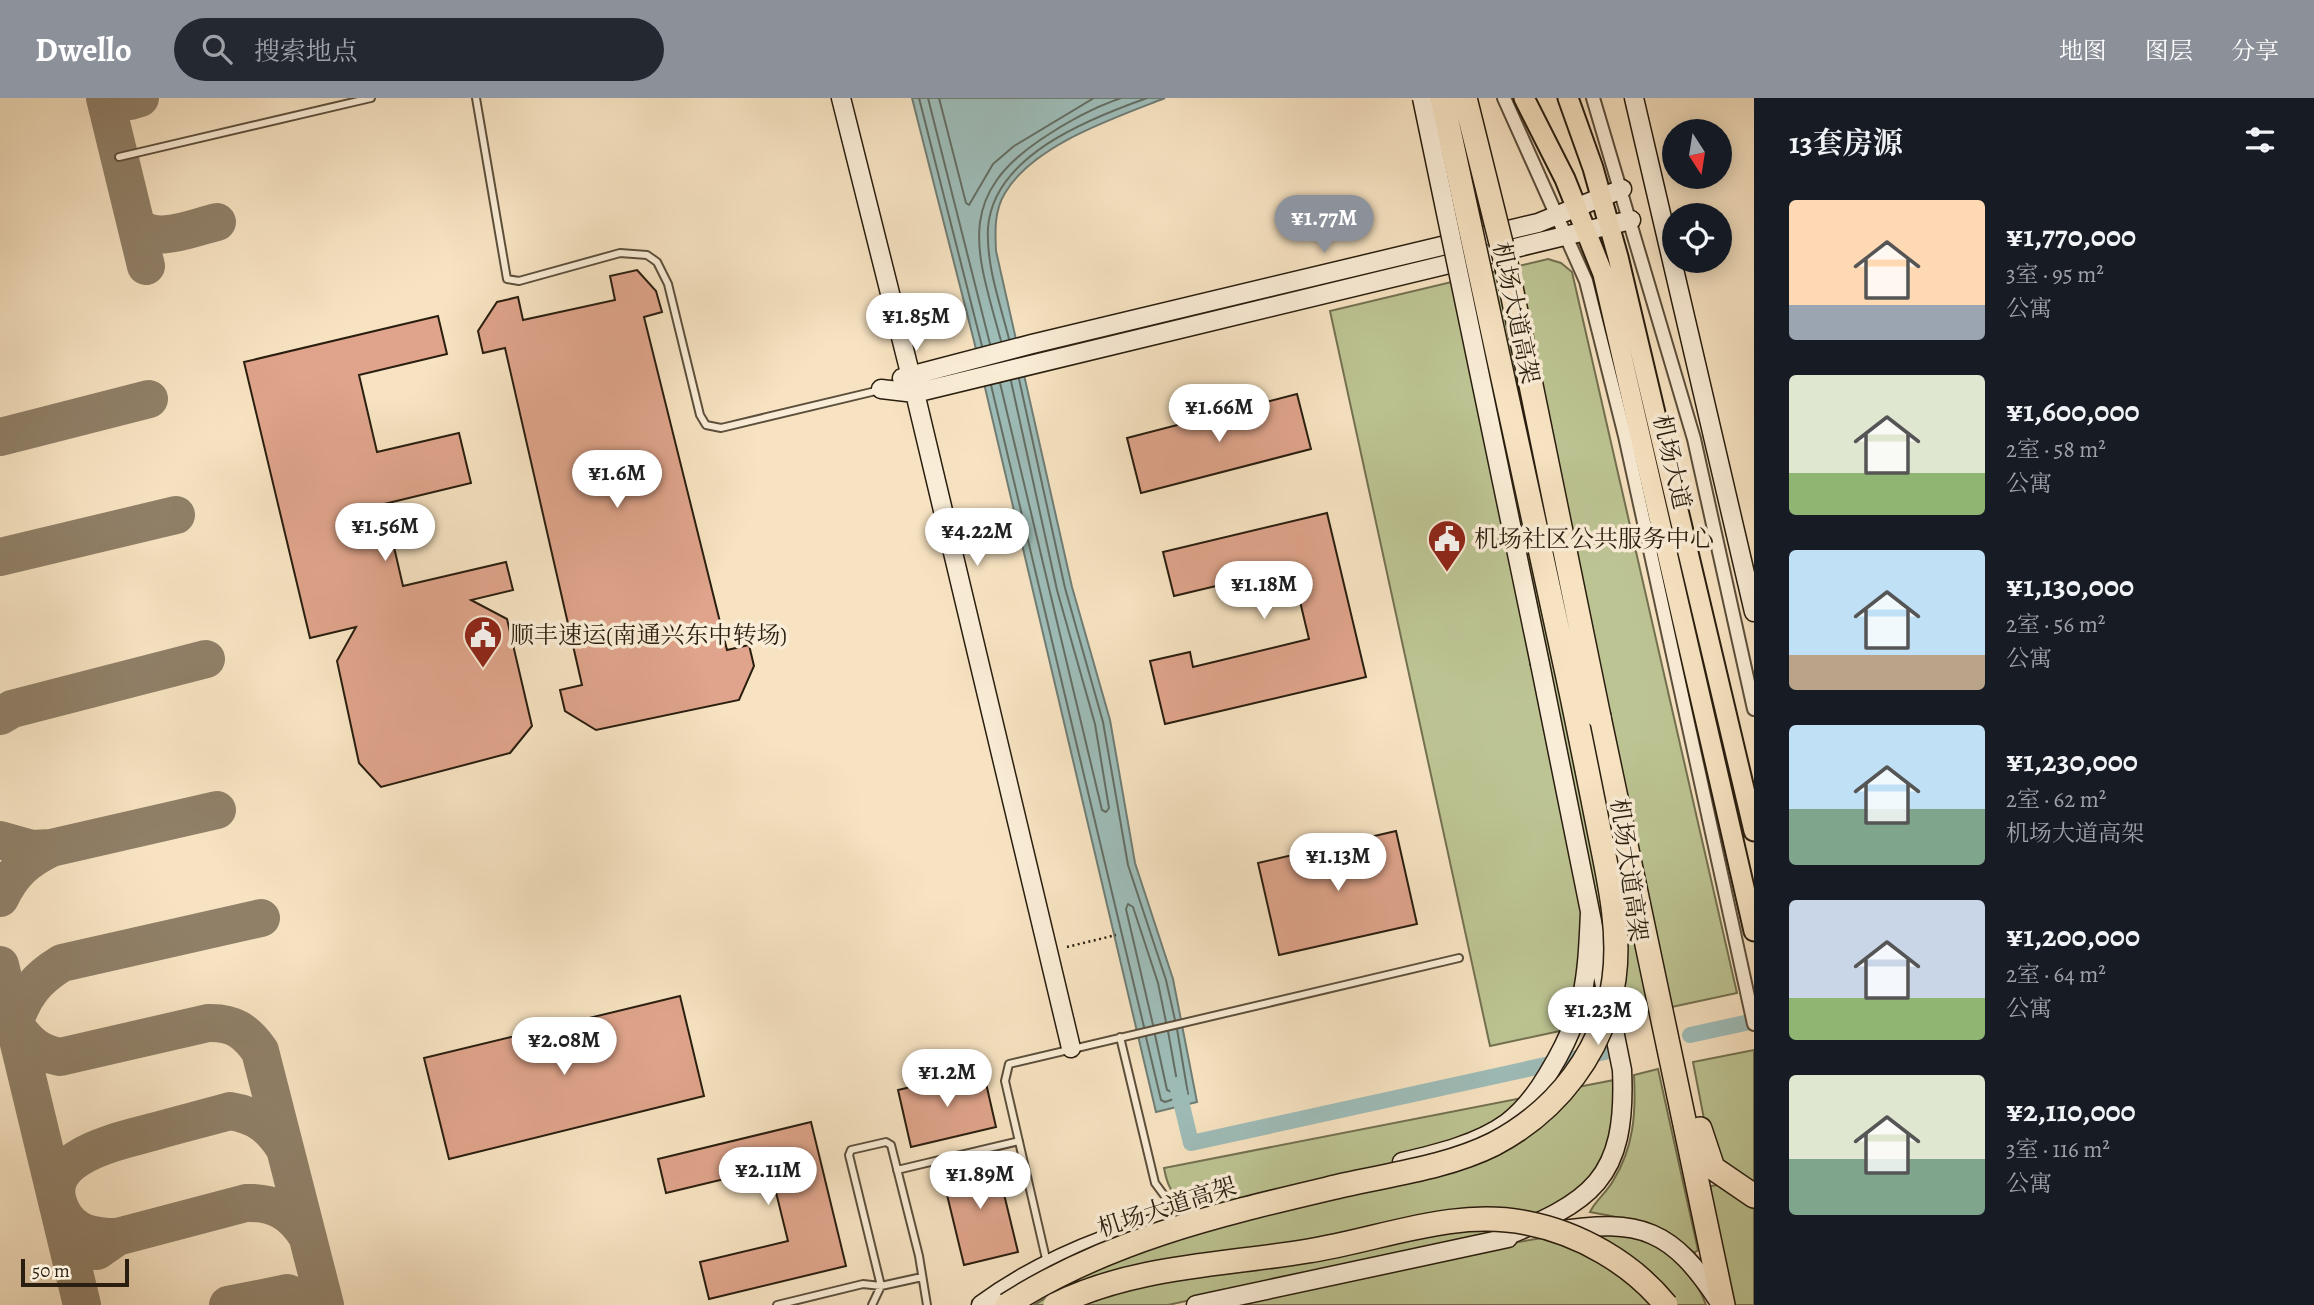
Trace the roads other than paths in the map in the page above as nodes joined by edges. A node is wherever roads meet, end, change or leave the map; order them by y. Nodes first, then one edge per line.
1 (371, 98) edge
2 (476, 98) edge
3 (841, 98) edge
4 (1422, 98) edge
5 (1441, 98) edge
6 (1465, 98) edge
7 (1504, 98) edge
8 (1524, 98) edge
9 (1568, 98) edge
10 (1593, 98) edge
11 (1634, 98) edge
12 (119, 157) dead end
13 (1622, 189) junction
14 (1601, 197) junction
15 (1576, 205) junction
16 (1558, 213) junction
17 (1631, 220) junction
18 (1609, 225) junction
19 (1586, 230) junction
20 (1567, 235) junction
21 (911, 374) junction
22 (881, 389) junction
23 (915, 393) junction
24 (1754, 612) edge
25 (1754, 709) edge
26 (1754, 831) edge
27 (1590, 912) junction
28 (1754, 931) edge
29 (1643, 933) junction
30 (1459, 958) dead end
31 (1754, 1024) edge
32 (1120, 1037) junction
33 (1071, 1048) junction
34 (1019, 1141) junction
35 (897, 1170) junction
36 (1729, 1180) junction
37 (1754, 1189) edge
38 (1754, 1196) edge
39 (1179, 1216) junction
40 (1496, 1240) junction
41 (1048, 1265) junction
42 (922, 1277) junction
43 (881, 1286) junction
44 (777, 1305) edge
45 (872, 1305) edge
46 (927, 1305) edge
47 (981, 1305) edge
48 (1007, 1305) edge
49 (1055, 1305) edge
50 (1196, 1305) edge
51 (1666, 1305) edge
52 (1722, 1305) edge

1 - 12 lane
2 - 22 lane
3 - 21 street
4 - 27 street, bridge
5 - 48 highway, 机场大道高架, bridge
6 - 29 highway, 机场大道高架, bridge
7 - 16 street
8 - 15 main road, 机场大道
9 - 14 main road, 机场大道
10 - 13 street
11 - 24 street
13 - 14 street
13 - 17 street
14 - 15 street
14 - 18 main road, 机场大道
15 - 16 street
15 - 19 main road, 机场大道
16 - 20 street
16 - 21 street
17 - 18 street
17 - 25 street
18 - 19 street
18 - 26 main road, 机场大道
19 - 20 street
19 - 28 main road, 机场大道
20 - 23 street
20 - 31 street
21 - 22 street
21 - 23 street
22 - 23 street
23 - 33 street
27 - 39 street
27 - 40 street
29 - 36 highway
29 - 52 highway, 机场大道高架
30 - 32 lane
32 - 33 lane
32 - 39 lane
33 - 34 lane
34 - 35 lane
34 - 41 lane
35 - 42 lane
35 - 43 lane
36 - 37 highway
36 - 38 highway
39 - 41 street
40 - 50 street
40 - 52 street
41 - 47 street
42 - 43 lane
42 - 46 lane
43 - 44 lane
43 - 45 lane
49 - 51 highway, bridge

